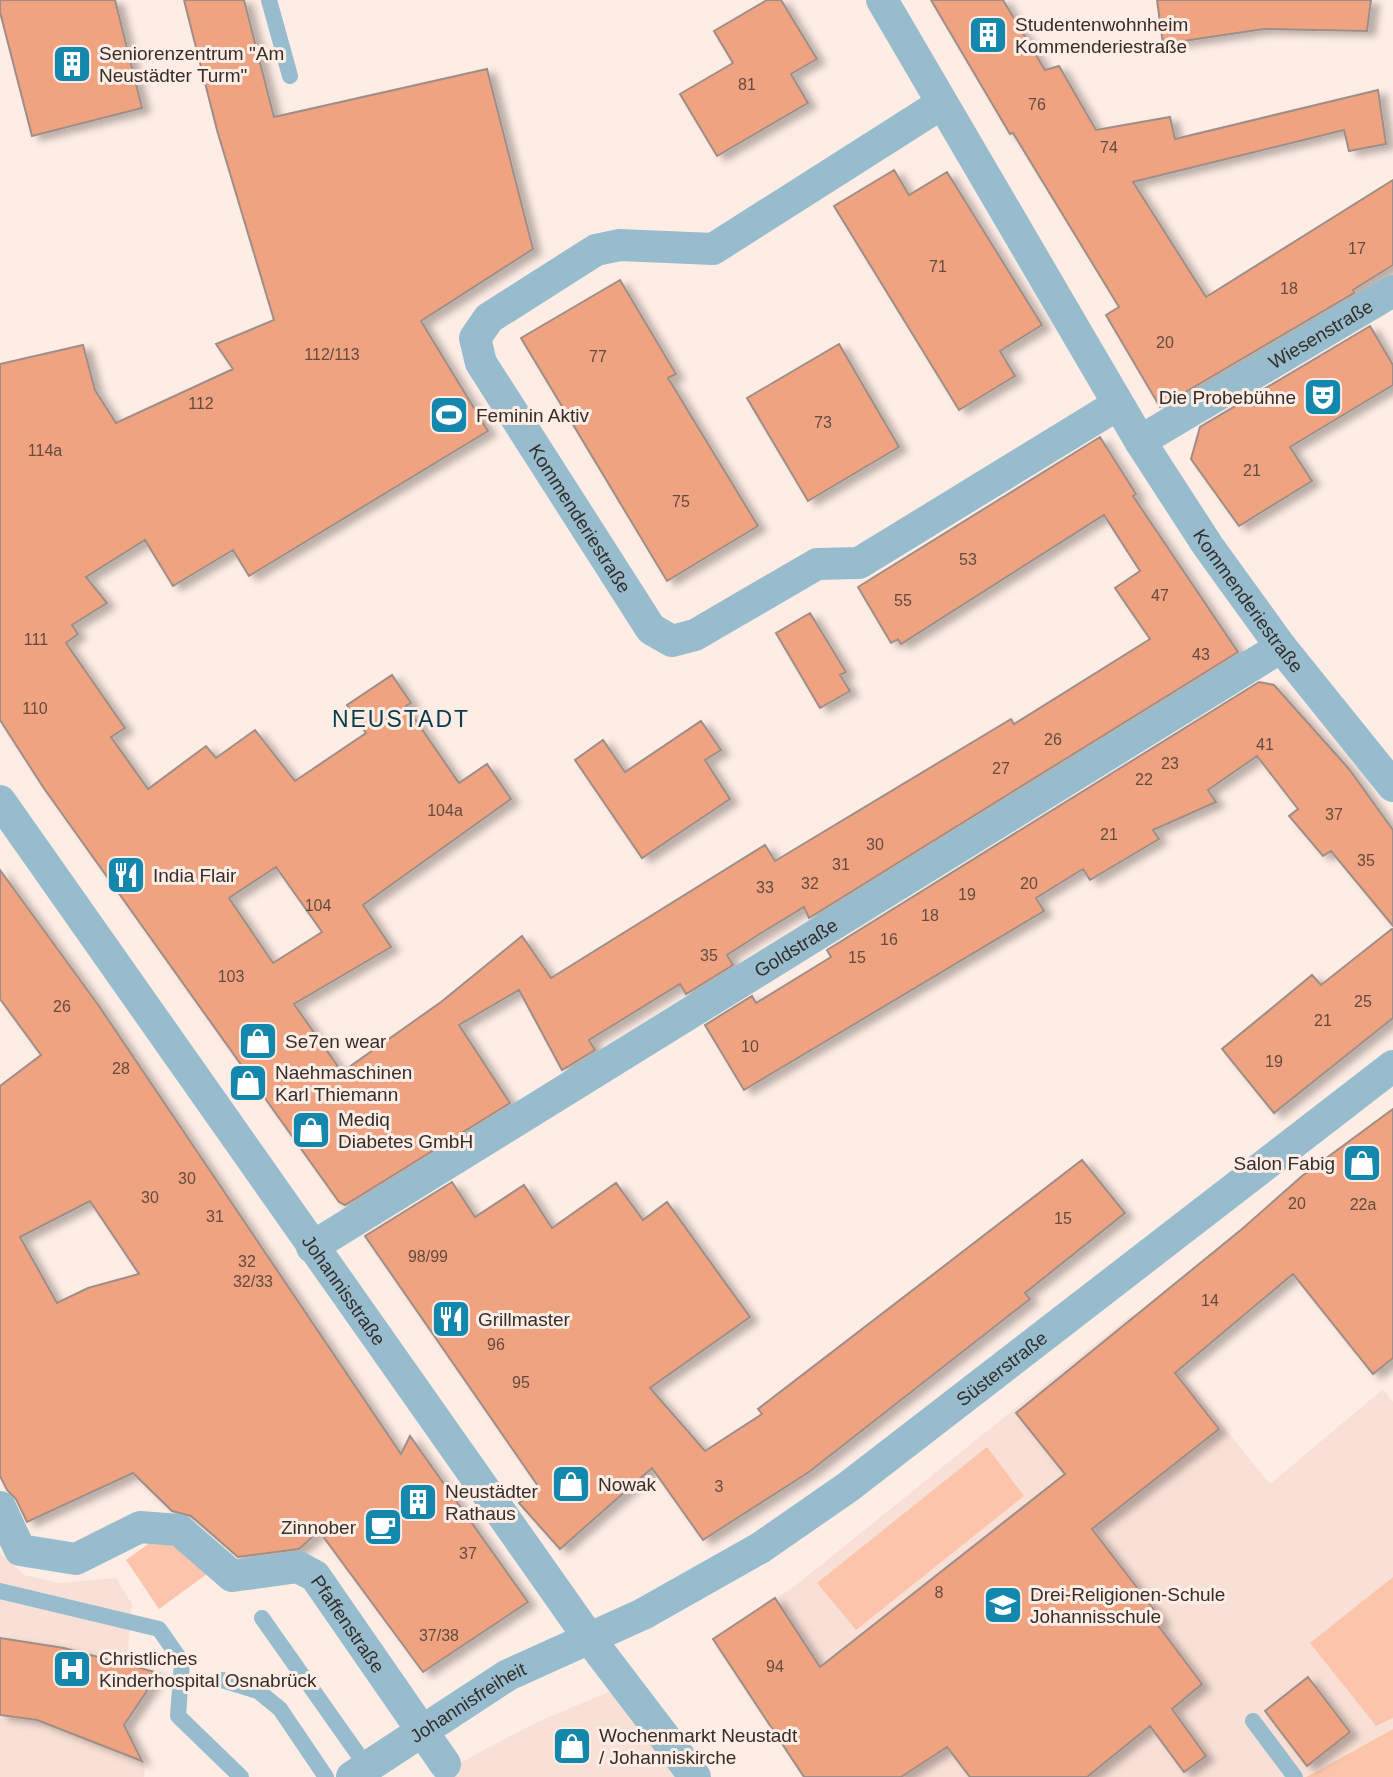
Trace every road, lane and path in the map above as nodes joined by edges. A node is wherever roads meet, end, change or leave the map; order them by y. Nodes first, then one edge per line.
1 (269, 0) edge
2 (882, 0) edge
3 (290, 76) dead end
4 (941, 104) junction
5 (1393, 290) edge
6 (1117, 405) junction
7 (1140, 441) junction
8 (1281, 647) junction
9 (1393, 786) edge
10 (0, 801) edge
11 (1393, 1066) edge
12 (312, 1247) junction
13 (0, 1507) edge
14 (0, 1591) edge
15 (262, 1618) dead end
16 (589, 1638) junction
17 (222, 1680) dead end
18 (1253, 1721) dead end
19 (422, 1729) junction
20 (445, 1765) dead end
21 (359, 1772) edge
22 (241, 1777) edge
23 (326, 1777) edge
24 (695, 1777) edge
25 (1295, 1777) edge

1 - 3 lane
2 - 4 street, Kommenderiestraße
4 - 6 street, Kommenderiestraße
4 - 6 street, Kommenderiestraße
5 - 7 street, Wiesenstraße
6 - 7 street, Kommenderiestraße
7 - 8 street, Kommenderiestraße
8 - 9 street, Kommenderiestraße
8 - 12 street, Goldstraße
10 - 12 street, Johannisstraße
11 - 16 street, Süsterstraße
12 - 16 street, Johannisstraße
13 - 19 street, Pfaffenstraße
14 - 22 lane
15 - 21 lane
16 - 19 street, Johannisfreiheit
16 - 24 street, Johannisstraße
17 - 23 lane
18 - 25 lane
19 - 20 street, Pfaffenstraße
19 - 21 street, Johannisfreiheit

